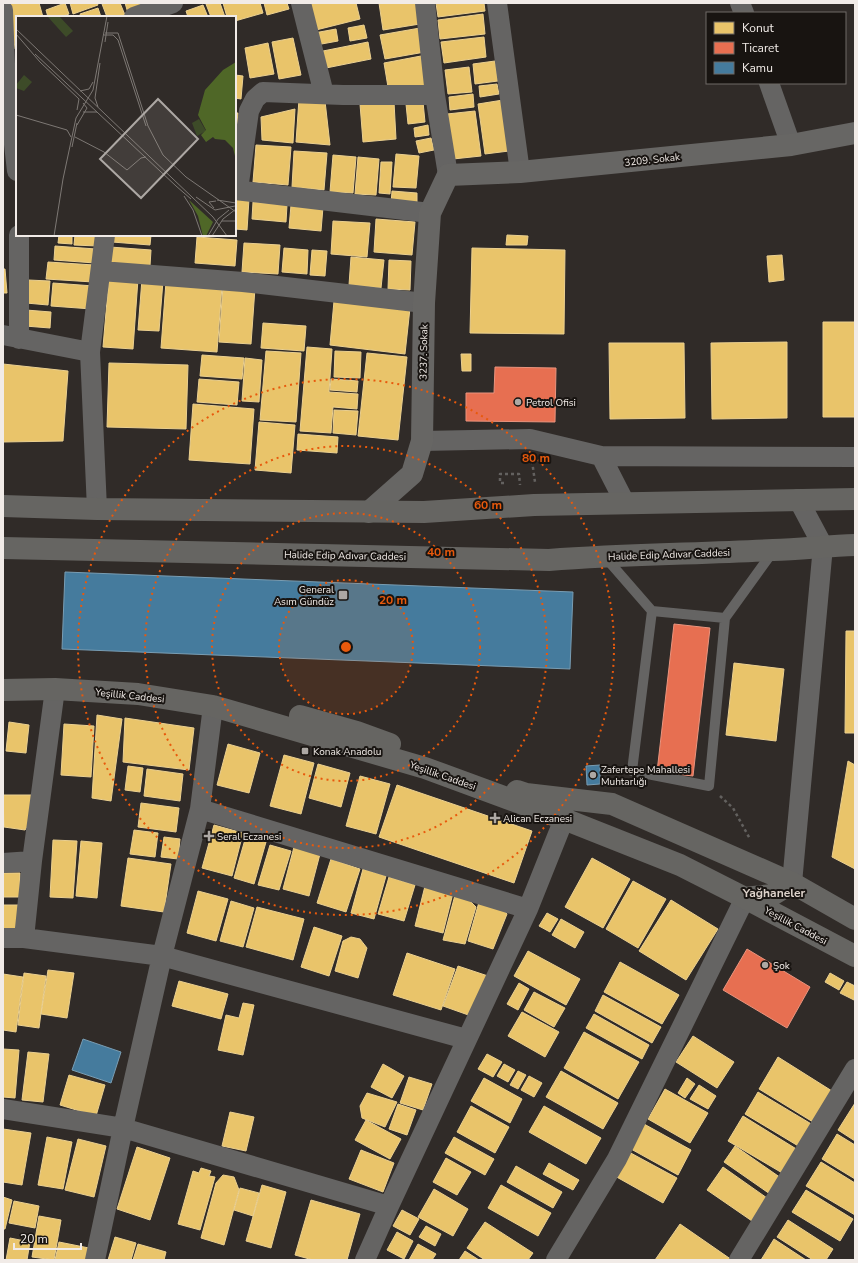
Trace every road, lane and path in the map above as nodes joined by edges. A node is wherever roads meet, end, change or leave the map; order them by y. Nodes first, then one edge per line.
1 (172, 3) edge
2 (301, 3) edge
3 (425, 3) edge
4 (497, 3) edge
5 (3, 10) edge
6 (137, 16) edge
7 (11, 62) edge
8 (769, 84) edge
9 (324, 94) junction
10 (435, 95) junction
11 (855, 134) edge
12 (791, 145) junction
13 (16, 153) edge
14 (520, 172) junction
15 (448, 175) junction
16 (237, 190) edge
17 (430, 213) junction
18 (19, 236) edge
19 (105, 236) edge
20 (101, 271) junction
21 (424, 303) junction
22 (11, 337) edge
23 (90, 352) junction
24 (530, 439) junction
25 (422, 441) junction
26 (601, 456) junction
27 (855, 457) edge
28 (520, 474) dead end
29 (507, 483) dead end
30 (514, 483) dead end
31 (521, 483) dead end
32 (855, 498) edge
33 (798, 499) junction
34 (625, 503) junction
35 (534, 505) junction
36 (3, 506) edge
37 (97, 509) junction
38 (369, 512) junction
39 (855, 545) edge
40 (823, 546) junction
41 (3, 548) edge
42 (775, 550) junction
43 (603, 556) junction
44 (652, 611) junction
45 (725, 618) junction
46 (3, 680) edge
47 (55, 689) junction
48 (3, 690) edge
49 (213, 706) junction
50 (709, 786) junction
51 (200, 809) junction
52 (564, 819) junction
53 (32, 861) junction
54 (3, 863) edge
55 (767, 872) junction
56 (792, 883) junction
57 (745, 898) junction
58 (528, 909) junction
59 (855, 919) edge
60 (3, 938) edge
61 (24, 938) junction
62 (162, 956) junction
63 (855, 956) edge
64 (466, 1039) junction
65 (855, 1069) edge
66 (3, 1109) edge
67 (122, 1128) junction
68 (388, 1206) junction
69 (95, 1260) edge
70 (365, 1260) edge
71 (556, 1260) edge
72 (739, 1260) edge

1 - 6 street
2 - 9 street
3 - 10 street
4 - 14 street
5 - 7 street
7 - 13 street
8 - 12 street
9 - 10 street
9 - 16 street
10 - 15 street
11 - 12 main road, 3209. Sokak
12 - 14 main road, 3209. Sokak
14 - 15 main road, 3209. Sokak
15 - 17 main road, 3237. Sokak
16 - 17 street
17 - 21 main road, 3237. Sokak
18 - 22 street
19 - 20 street
20 - 21 street
20 - 23 street
21 - 25 main road, 3237. Sokak
22 - 23 street
23 - 37 street
24 - 25 street
24 - 26 street
24 - 35 path
25 - 38 main road, 3237. Sokak
26 - 27 street
26 - 34 street
28 - 29 path
30 - 31 path
32 - 33 main road
33 - 34 main road
33 - 40 street
34 - 35 main road
35 - 38 main road
36 - 37 main road
37 - 38 main road
39 - 40 main road, Halide Edip Adıvar Caddesi
40 - 42 main road, Halide Edip Adıvar Caddesi
40 - 56 street
41 - 43 main road, Halide Edip Adıvar Caddesi
42 - 43 main road, Halide Edip Adıvar Caddesi
42 - 45 lane
43 - 44 lane
44 - 45 lane
44 - 50 lane
45 - 50 lane
46 - 55 main road, Yeşillik Caddesi
47 - 48 main road, Yeşillik Caddesi
47 - 49 main road, Yeşillik Caddesi
47 - 53 street
49 - 51 street
49 - 52 main road, Yeşillik Caddesi
50 - 55 path
51 - 58 street
51 - 62 street
52 - 57 main road, Yeşillik Caddesi
52 - 58 street
53 - 54 street
53 - 61 street
55 - 56 main road, Yeşillik Caddesi
56 - 57 main road
56 - 59 main road, Yeşillik Caddesi
57 - 63 main road, Yeşillik Caddesi
57 - 71 street
58 - 64 street
60 - 61 street
61 - 62 street
62 - 64 street
62 - 67 street
64 - 68 street
65 - 72 street
66 - 67 street
67 - 68 street
67 - 69 street
68 - 70 street

